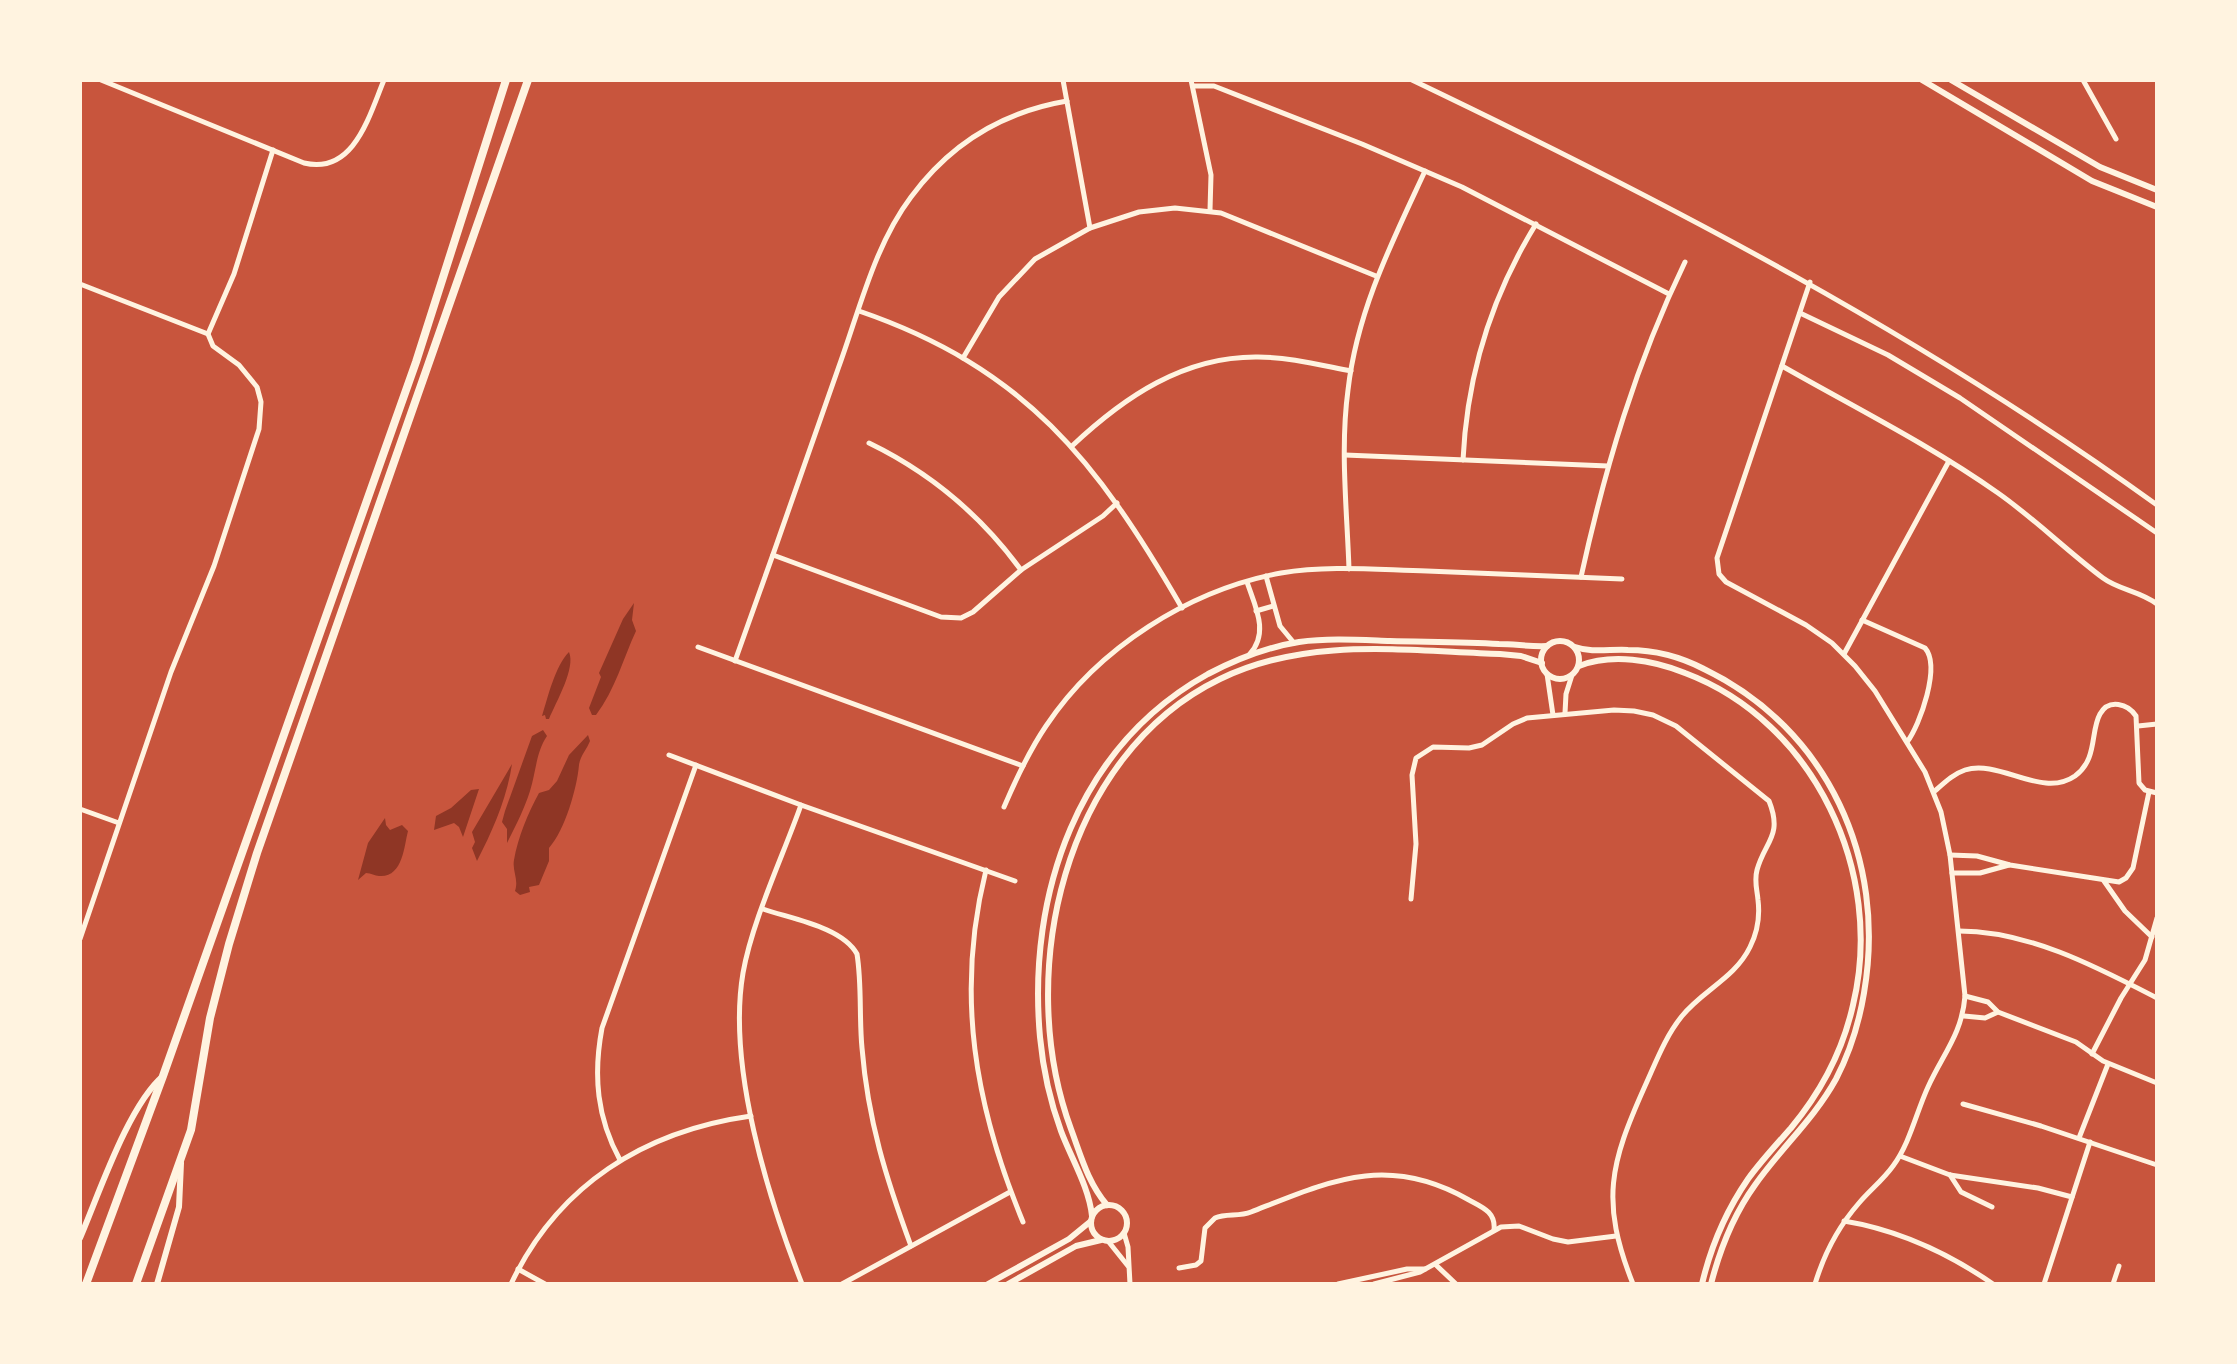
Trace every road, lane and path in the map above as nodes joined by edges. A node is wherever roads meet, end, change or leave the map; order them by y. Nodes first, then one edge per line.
1 (101, 80) edge
2 (384, 80) edge
3 (506, 80) edge
4 (528, 80) edge
5 (1063, 80) edge
6 (1412, 80) edge
7 (1922, 80) edge
8 (1951, 80) edge
9 (2083, 80) edge
10 (1192, 83) edge
11 (1067, 101) junction
12 (2116, 139) dead end
13 (273, 150) junction
14 (1425, 171) junction
15 (2157, 190) edge
16 (2157, 207) edge
17 (1210, 210) junction
18 (1536, 224) junction
19 (1090, 228) junction
20 (1685, 262) dead end
21 (1376, 276) junction
22 (1810, 282) junction
23 (80, 284) edge
24 (1669, 294) junction
25 (859, 311) junction
26 (1800, 313) junction
27 (208, 334) junction
28 (963, 358) junction
29 (1782, 366) junction
30 (1351, 371) junction
31 (869, 443) dead end
32 (1072, 446) junction
33 (1345, 455) junction
34 (1463, 460) junction
35 (1949, 461) junction
36 (1608, 467) junction
37 (1117, 503) junction
38 (2157, 505) edge
39 (2157, 533) edge
40 (773, 555) junction
41 (1349, 569) junction
42 (1021, 570) junction
43 (1266, 576) junction
44 (1581, 577) junction
45 (1622, 579) dead end
46 (1247, 582) junction
47 (2157, 604) edge
48 (1273, 606) junction
49 (1182, 608) junction
50 (1256, 611) junction
51 (1862, 620) junction
52 (1294, 643) junction
53 (1547, 646) junction
54 (698, 647) dead end
55 (1575, 647) junction
56 (1844, 654) junction
57 (1248, 656) junction
58 (735, 661) junction
59 (1542, 663) junction
60 (1579, 666) junction
61 (1547, 674) junction
62 (1572, 675) junction
63 (1565, 713) junction
64 (1553, 715) junction
65 (2157, 724) edge
66 (2138, 726) junction
67 (1907, 742) junction
68 (669, 755) dead end
69 (696, 765) junction
70 (1023, 766) junction
71 (1935, 791) junction
72 (2149, 792) junction
73 (2157, 793) edge
74 (801, 805) junction
75 (1004, 807) dead end
76 (80, 809) edge
77 (119, 823) junction
78 (1950, 855) junction
79 (2010, 865) junction
80 (986, 870) junction
81 (1952, 873) junction
82 (1015, 881) dead end
83 (2104, 881) junction
84 (1411, 899) dead end
85 (763, 909) junction
86 (2157, 918) edge
87 (1959, 931) junction
88 (2152, 937) junction
89 (80, 939) edge
90 (2130, 984) junction
91 (1965, 996) junction
92 (2157, 998) edge
93 (1998, 1012) junction
94 (1964, 1016) junction
95 (2092, 1054) junction
96 (2108, 1064) junction
97 (163, 1076) junction
98 (2157, 1083) edge
99 (1963, 1104) dead end
100 (751, 1116) junction
101 (2079, 1138) junction
102 (2090, 1142) junction
103 (1900, 1156) junction
104 (181, 1160) junction
105 (620, 1160) junction
106 (2157, 1165) edge
107 (1950, 1175) junction
108 (1010, 1192) junction
109 (2072, 1197) junction
110 (1107, 1205) junction
111 (1992, 1207) dead end
112 (1091, 1218) junction
113 (1844, 1221) junction
114 (1023, 1222) dead end
115 (1494, 1230) junction
116 (1124, 1233) junction
117 (1616, 1236) junction
118 (80, 1238) edge
119 (1105, 1240) junction
120 (911, 1246) junction
121 (1436, 1265) junction
122 (2119, 1266) dead end
123 (1128, 1267) junction
124 (1179, 1268) dead end
125 (518, 1269) junction
126 (1426, 1269) junction
127 (86, 1284) edge
128 (136, 1284) edge
129 (157, 1284) edge
130 (511, 1284) edge
131 (545, 1284) edge
132 (802, 1284) edge
133 (842, 1284) edge
134 (988, 1284) edge
135 (1008, 1284) edge
136 (1130, 1284) edge
137 (1338, 1284) edge
138 (1374, 1284) edge
139 (1456, 1284) edge
140 (1633, 1284) edge
141 (1702, 1284) edge
142 (1711, 1284) edge
143 (1815, 1284) edge
144 (1993, 1284) edge
145 (2044, 1284) edge
146 (2113, 1284) edge

1 - 13 street
2 - 13 street
3 - 97 highway
4 - 104 highway
5 - 11 street
6 - 22 street
7 - 16 street
8 - 15 street
9 - 12 street
10 - 14 street
10 - 17 street
11 - 19 street
11 - 25 street
13 - 27 street
14 - 18 street
14 - 21 street
17 - 19 street
17 - 21 street
18 - 24 street
18 - 34 street
19 - 28 street
20 - 24 street
21 - 30 street
22 - 26 street
22 - 38 street
23 - 27 street
24 - 36 street
25 - 28 street
25 - 40 street
26 - 29 street
26 - 39 street
27 - 77 street
28 - 32 street
29 - 35 street
29 - 56 street
30 - 32 street
30 - 33 street
31 - 42 street
32 - 37 street
33 - 34 street
33 - 41 street
34 - 36 street
35 - 47 street
35 - 51 street
36 - 44 street
37 - 42 street
37 - 49 street
40 - 42 street
40 - 58 street
41 - 43 street
41 - 44 street
43 - 46 street
43 - 48 street
44 - 45 street
46 - 49 street
46 - 50 street
48 - 50 street
48 - 52 street
49 - 70 street
50 - 57 street
51 - 56 street
51 - 67 street
52 - 53 street
52 - 57 street
53 - 55 street
53 - 59 street
54 - 58 street
55 - 60 street
55 - 142 street
56 - 67 street
57 - 112 street
58 - 70 street
59 - 61 street
59 - 110 street
60 - 62 street
60 - 141 street
61 - 62 street
61 - 64 street
62 - 63 street
63 - 64 street
63 - 117 street
64 - 84 street
65 - 66 street
66 - 71 street
66 - 72 street
67 - 71 street
68 - 69 street
69 - 74 street
69 - 105 street
70 - 75 street
71 - 78 street
72 - 73 street
72 - 83 street
74 - 80 street
74 - 85 street
76 - 77 street
77 - 89 street
78 - 79 street
78 - 81 street
79 - 81 street
79 - 83 street
80 - 82 street
80 - 108 street
81 - 87 street
83 - 88 street
85 - 100 street
85 - 120 street
86 - 88 street
87 - 90 street
87 - 91 street
88 - 90 street
90 - 92 street
90 - 95 street
91 - 93 street
91 - 94 street
93 - 94 street
93 - 95 street
94 - 103 street
95 - 96 street
96 - 98 street
96 - 101 street
97 - 118 street
97 - 127 highway
99 - 101 street
100 - 105 street
100 - 132 street
101 - 102 street
102 - 106 street
102 - 109 street
103 - 107 street
103 - 113 street
104 - 128 highway
104 - 129 street
105 - 125 street
107 - 109 street
107 - 111 street
108 - 114 street
108 - 120 street
109 - 145 street
110 - 112 street
110 - 116 street
112 - 119 street
112 - 134 street
113 - 143 street
113 - 144 street
115 - 117 street
115 - 121 street
115 - 124 street
116 - 119 street
116 - 123 street
117 - 140 street
119 - 123 street
119 - 135 street
120 - 133 street
121 - 126 street
121 - 139 street
122 - 146 street
123 - 136 street
125 - 130 street
125 - 131 street
126 - 137 street
126 - 138 street

